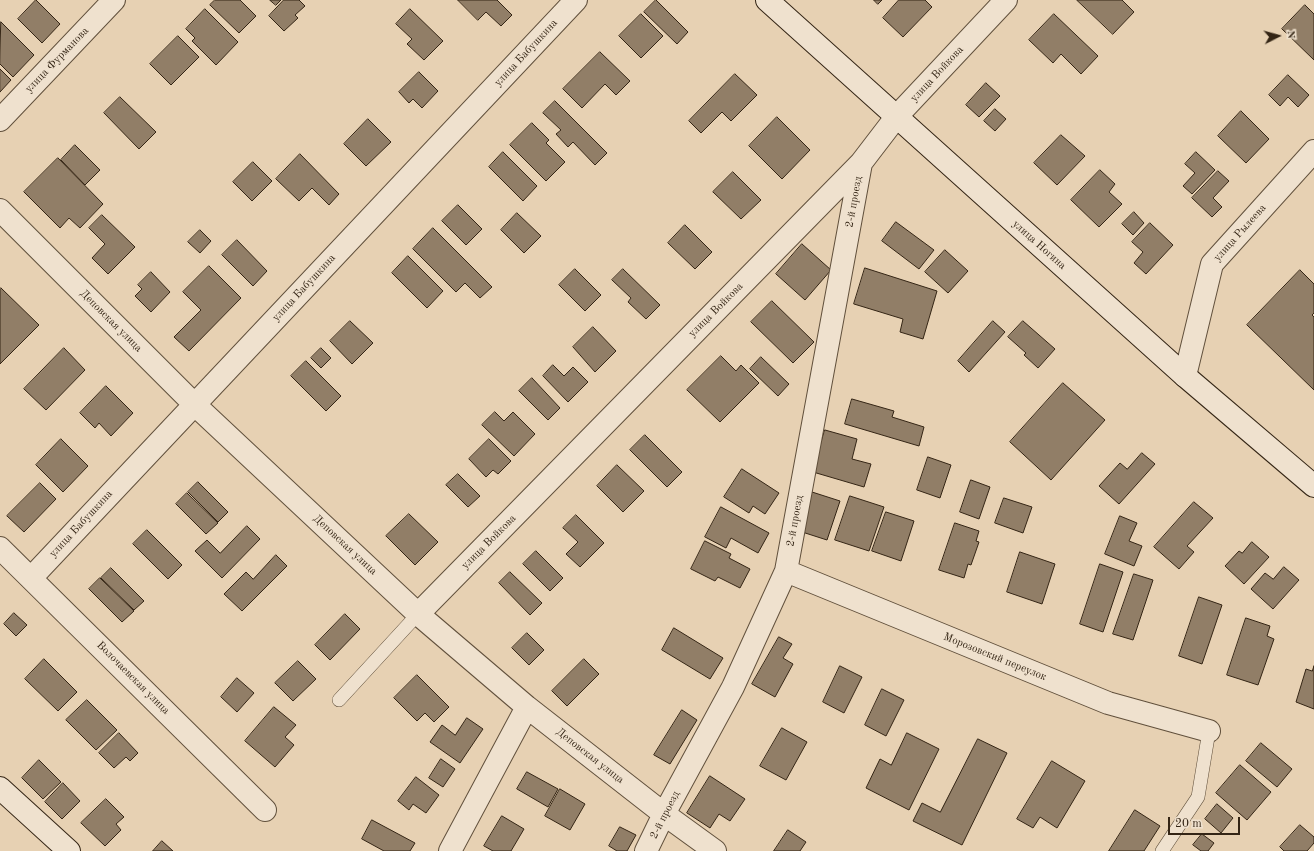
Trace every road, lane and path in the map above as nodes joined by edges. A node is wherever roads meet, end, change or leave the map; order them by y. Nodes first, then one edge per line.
1 (114, 0) edge
2 (576, 0) edge
3 (767, 0) edge
4 (1006, 0) edge
5 (897, 116) junction
6 (0, 120) edge
7 (1314, 151) edge
8 (862, 163) junction
9 (0, 210) edge
10 (1185, 376) junction
11 (194, 404) junction
12 (1314, 486) edge
13 (0, 548) edge
14 (786, 571) junction
15 (32, 577) junction
16 (418, 614) junction
17 (339, 700) dead end
18 (527, 707) junction
19 (1209, 731) joint
20 (0, 788) edge
21 (265, 810) dead end
22 (664, 814) junction
23 (69, 851) edge
24 (450, 851) edge
25 (646, 851) edge
26 (715, 851) edge
27 (1162, 851) edge

1 - 6 street, улица Фурманова
2 - 11 street, улица Бабушкина
3 - 5 street, улица Ногина
4 - 5 street, улица Войкова
5 - 8 street, улица Войкова
5 - 10 street, улица Ногина
7 - 10 street, улица Рылеева
8 - 14 street, 2-й проезд
8 - 16 street, улица Войкова
9 - 11 street, Деповская улица
10 - 12 street, улица Ногина
11 - 15 street, улица Бабушкина
11 - 16 street, Деповская улица
13 - 15 street, Волочаевская улица
14 - 19 street, Морозовский переулок
14 - 22 street, 2-й проезд
15 - 21 street, Волочаевская улица
16 - 17 lane
16 - 18 street, Деповская улица
18 - 22 street, Деповская улица
18 - 24 street
19 - 27 lane
20 - 23 street
22 - 25 street, 2-й проезд
22 - 26 street, Деповская улица

